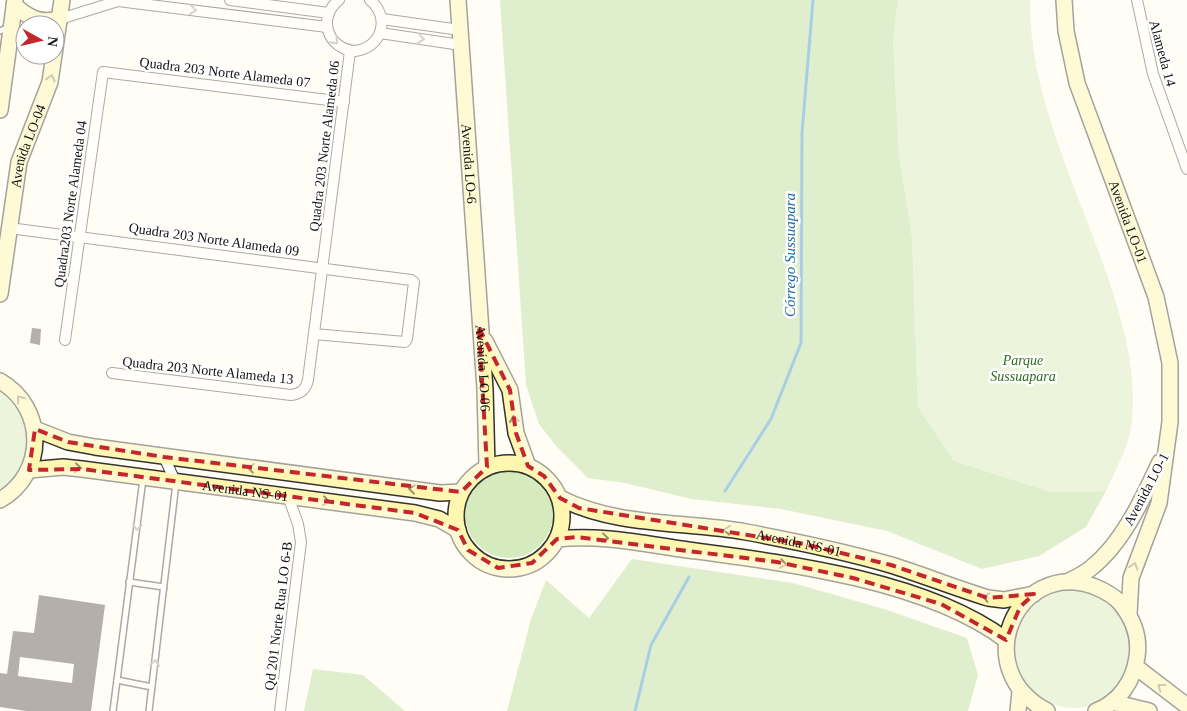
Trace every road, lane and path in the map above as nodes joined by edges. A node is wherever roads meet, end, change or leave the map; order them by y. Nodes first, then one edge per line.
1 (62, 0) edge
2 (230, 0) edge
3 (339, 0) edge
4 (370, 0) edge
5 (458, 0) edge
6 (1064, 0) edge
7 (1137, 0) edge
8 (14, 2) edge
9 (329, 13) junction
10 (26, 15) edge
11 (60, 15) edge
12 (65, 17) edge
13 (382, 19) junction
14 (327, 27) junction
15 (6, 28) edge
16 (460, 30) junction
17 (380, 33) junction
18 (461, 46) junction
19 (350, 51) junction
20 (52, 65) edge
21 (103, 72) joint
22 (344, 102) junction
23 (0, 110) edge
24 (1187, 169) edge
25 (9, 228) junction
26 (80, 235) junction
27 (322, 268) junction
28 (0, 294) edge
29 (479, 328) junction
30 (314, 334) junction
31 (65, 340) dead end
32 (112, 373) dead end
33 (0, 381) edge
34 (301, 392) joint
35 (34, 429) junction
36 (1167, 447) junction
37 (164, 457) junction
38 (528, 466) junction
39 (487, 467) junction
40 (29, 470) junction
41 (143, 478) junction
42 (176, 483) junction
43 (461, 492) junction
44 (288, 496) junction
45 (560, 498) junction
46 (0, 500) edge
47 (458, 530) junction
48 (557, 538) junction
49 (129, 582) junction
50 (1067, 582) junction
51 (164, 587) junction
52 (1034, 594) junction
53 (1129, 614) junction
54 (1006, 640) junction
55 (1136, 668) junction
56 (117, 680) junction
57 (152, 686) junction
58 (1020, 692) junction
59 (1112, 702) junction
60 (1187, 706) edge
61 (113, 711) edge
62 (149, 711) edge
63 (280, 711) edge
64 (1018, 711) edge
65 (1046, 711) edge
66 (1096, 711) edge
67 (1149, 711) edge

1 - 11 street, Avenida LO-04
2 - 9 street
3 - 9 street
4 - 13 street
5 - 16 street, Avenida LO-6
6 - 36 street, Avenida LO-01
7 - 24 street, Alameda 14
8 - 10 street
8 - 15 street
9 - 14 street
12 -> 14 street
13 - 16 street
13 - 17 street
14 -> 19 street
15 - 23 street
16 - 18 street, Avenida LO-6
17 -> 18 street
17 - 19 street
18 - 29 street, Avenida LO-6
19 - 22 street, Quadra 203 Norte Alameda 06
25 -> 20 street, Avenida LO-04
21 - 22 street, Quadra 203 Norte Alameda 07
21 - 26 street, Quadra203 Norte Alameda 04
22 - 27 street, Quadra 203 Norte Alameda 06
25 - 26 street, Quadra 203 Norte Alameda 09
25 - 28 street, Avenida LO-04
26 - 27 street, Quadra 203 Norte Alameda 09
26 - 31 street, Quadra203 Norte Alameda 04
27 - 30 street, Quadra 203 Norte Alameda 06
27 - 30 street, Quadra 203 Norte Alameda 09
38 -> 29 street, Avenida LO-06
29 - 39 street, Avenida LO-06
30 - 34 street, Quadra 203 Norte Alameda 06
32 - 34 street, Quadra 203 Norte Alameda 13
35 -> 33 street
35 - 37 street, Avenida NS-01
35 - 40 street
36 - 50 street, Avenida LO-1
53 -> 36 street, Avenida LO-1
37 - 42 street
43 -> 37 street, Avenida NS-01
38 - 39 street
38 - 45 street
39 - 43 street
40 -> 41 street, Avenida NS-01
40 - 46 street
41 - 42 street, Avenida NS-01
41 -> 49 lane
42 - 44 street, Avenida NS-01
42 - 51 lane
43 - 47 street
44 -> 47 street, Avenida NS-01
44 - 63 street, Qd 201 Norte Rua LO 6-B
45 - 48 street
52 -> 45 street, Avenida NS-01
47 - 48 street
48 -> 54 street, Avenida NS-01
49 - 51 lane
49 - 56 lane
50 - 52 street
50 - 53 street
57 -> 51 lane
52 - 54 street
53 - 55 street
54 - 58 street
55 - 59 street
60 -> 55 street
56 - 57 lane
56 - 61 lane
57 - 62 lane
58 - 64 street
58 - 65 street
59 - 66 street
59 - 67 street

